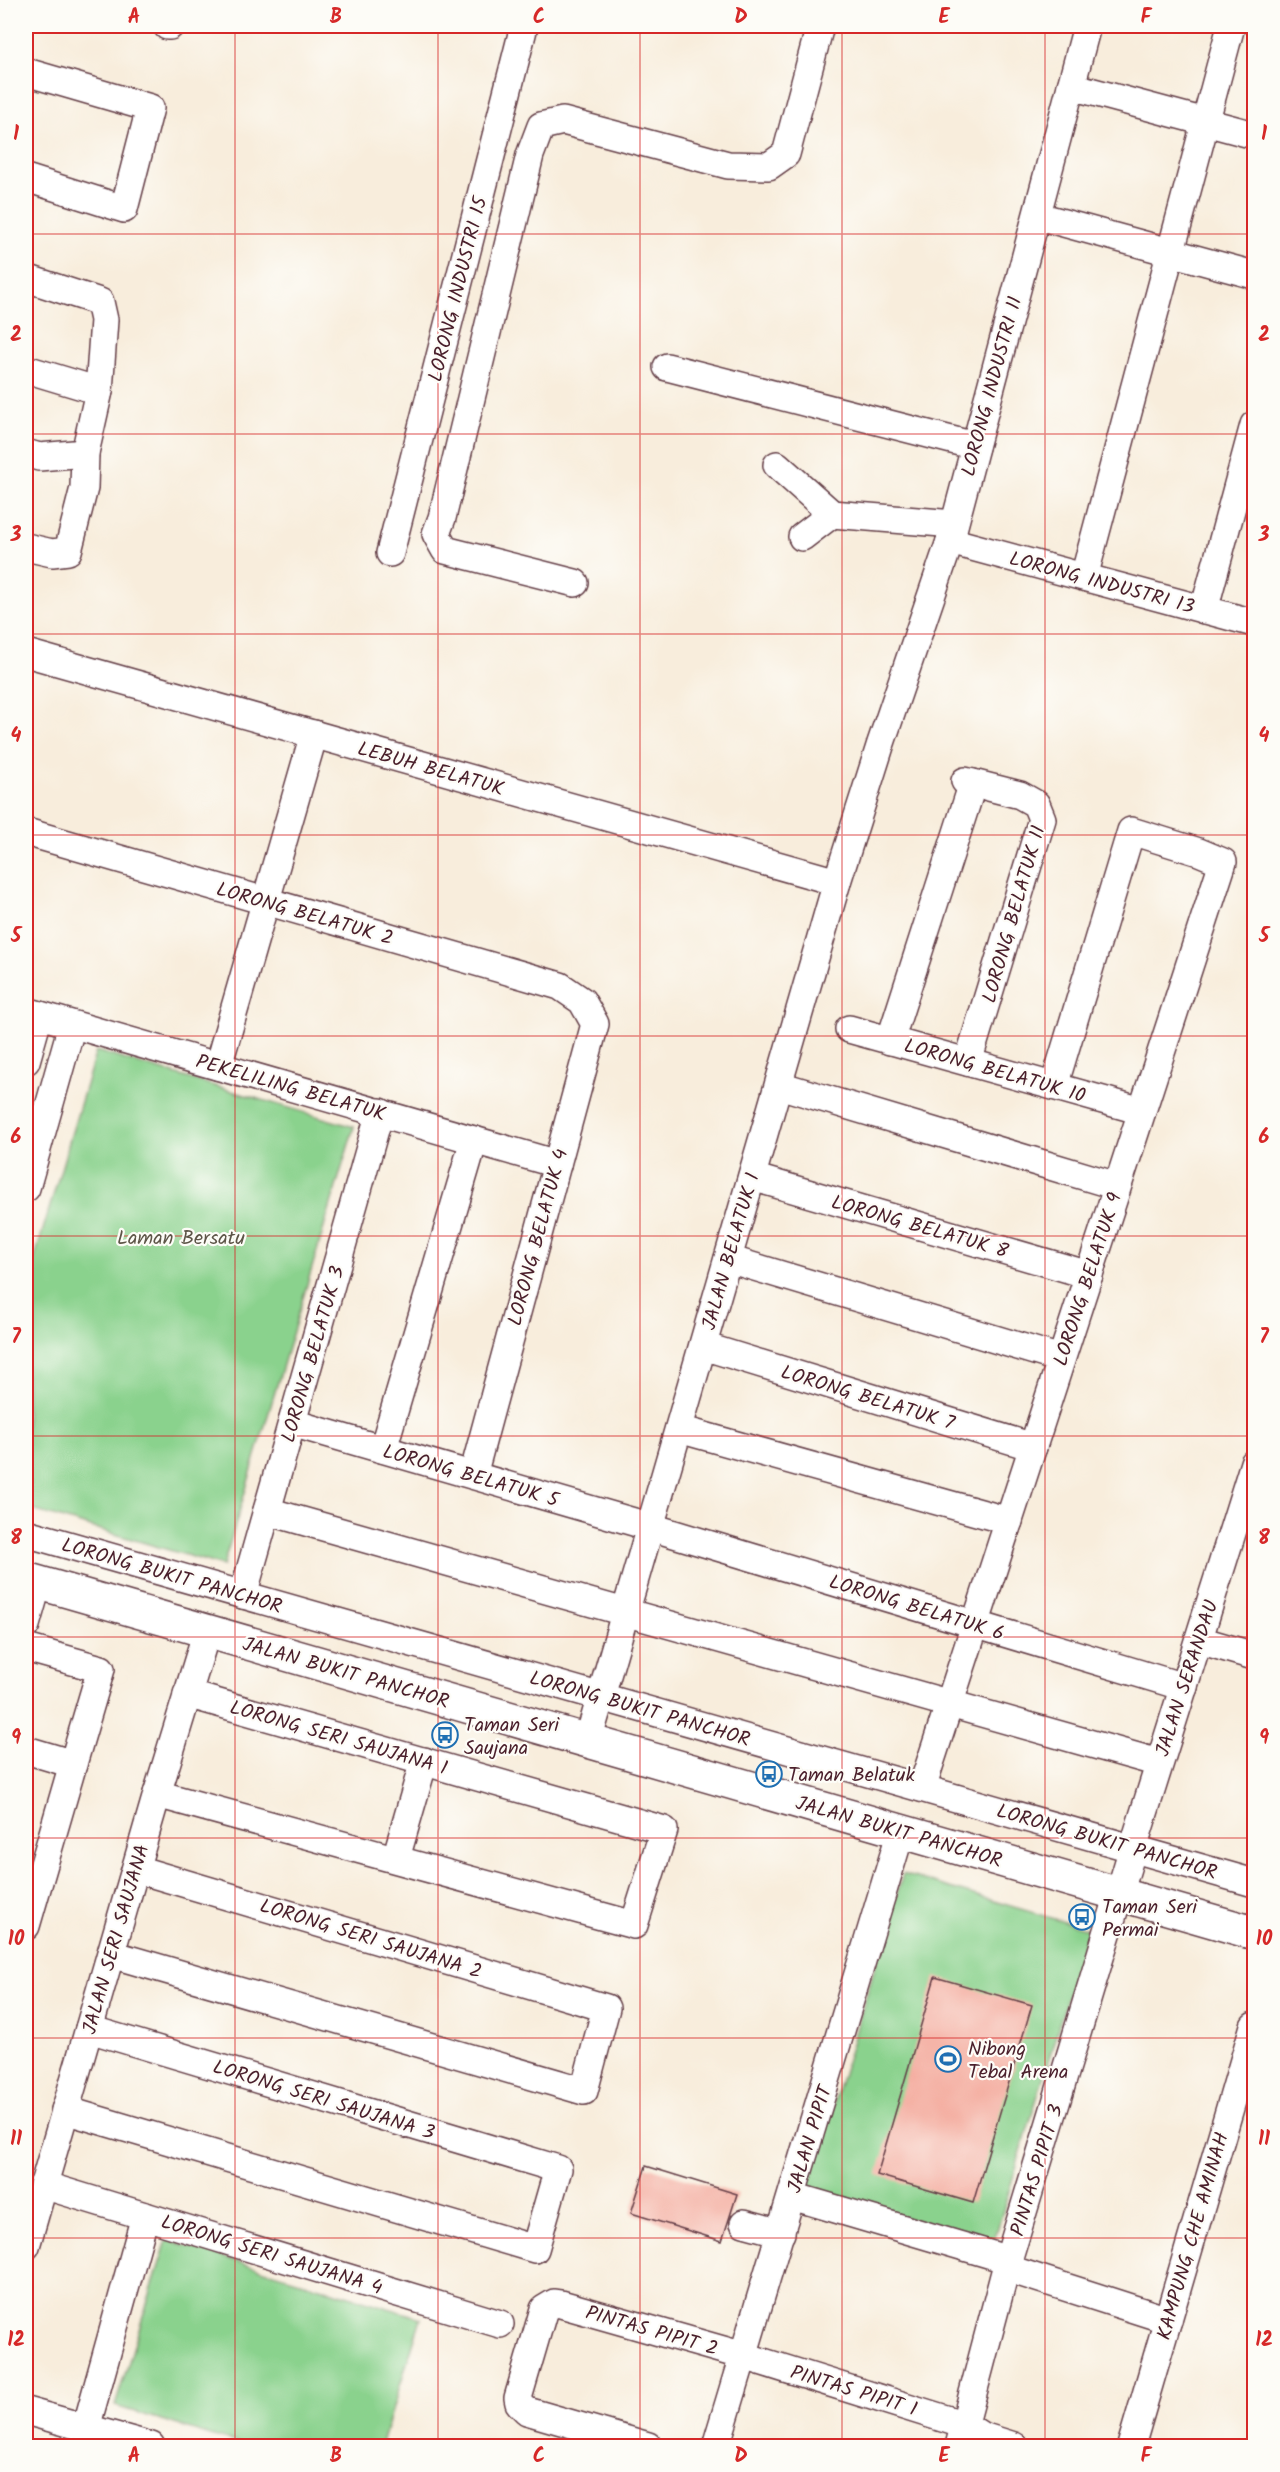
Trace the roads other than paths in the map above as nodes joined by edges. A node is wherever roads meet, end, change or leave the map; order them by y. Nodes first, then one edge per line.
1 (524, 26) edge
2 (820, 26) edge
3 (1088, 26) edge
4 (1231, 26) edge
5 (26, 72) edge
6 (1071, 86) junction
7 (1205, 122) junction
8 (1254, 135) edge
9 (26, 178) edge
10 (1038, 216) junction
11 (1171, 252) junction
12 (1254, 275) edge
13 (26, 278) edge
14 (667, 367) dead end
15 (26, 369) edge
16 (99, 391) junction
17 (1254, 425) edge
18 (975, 446) junction
19 (26, 453) edge
20 (85, 453) junction
21 (777, 465) dead end
22 (832, 514) junction
23 (952, 533) junction
24 (802, 537) dead end
25 (26, 547) edge
26 (390, 553) dead end
27 (1084, 577) junction
28 (575, 583) dead end
29 (1204, 610) junction
30 (1254, 623) edge
31 (26, 653) edge
32 (314, 734) junction
33 (878, 753) joint
34 (26, 831) edge
35 (837, 882) junction
36 (266, 901) junction
37 (582, 1001) joint
38 (32, 1013) edge
39 (72, 1024) junction
40 (849, 1029) dead end
41 (890, 1041) junction
42 (26, 1061) edge
43 (968, 1062) junction
44 (218, 1066) junction
45 (779, 1085) junction
46 (1054, 1086) junction
47 (1142, 1111) junction
48 (380, 1112) junction
49 (474, 1140) junction
50 (557, 1164) junction
51 (752, 1178) junction
52 (1117, 1186) junction
53 (26, 1187) edge
54 (728, 1259) junction
55 (1089, 1275) junction
56 (703, 1346) junction
57 (1061, 1359) junction
58 (292, 1423) junction
59 (679, 1429) junction
60 (1033, 1447) junction
61 (383, 1449) junction
62 (1254, 1463) edge
63 (473, 1475) junction
64 (267, 1511) junction
65 (1009, 1521) junction
66 (651, 1527) junction
67 (26, 1533) edge
68 (32, 1581) edge
69 (243, 1595) junction
70 (626, 1612) junction
71 (975, 1624) junction
72 (26, 1625) edge
73 (207, 1632) junction
74 (1199, 1640) junction
75 (26, 1648) edge
76 (1254, 1656) edge
77 (1184, 1687) junction
78 (187, 1694) junction
79 (601, 1696) junction
80 (949, 1704) junction
81 (588, 1741) junction
82 (26, 1750) edge
83 (424, 1761) junction
84 (73, 1764) junction
85 (1159, 1764) junction
86 (922, 1788) junction
87 (157, 1794) junction
88 (901, 1832) junction
89 (1132, 1848) junction
90 (396, 1858) junction
91 (136, 1869) junction
92 (1254, 1883) edge
93 (1119, 1894) junction
94 (26, 1926) edge
95 (1254, 1933) edge
96 (111, 1954) junction
97 (1254, 2026) edge
98 (89, 2029) junction
99 (65, 2110) junction
100 (43, 2185) junction
101 (792, 2196) junction
102 (145, 2216) junction
103 (744, 2223) dead end
104 (781, 2233) junction
105 (26, 2246) edge
106 (1007, 2264) junction
107 (1168, 2320) junction
108 (500, 2324) dead end
109 (744, 2356) junction
110 (26, 2411) edge
111 (86, 2428) junction
112 (962, 2436) edge
113 (151, 2446) edge
114 (648, 2446) edge
115 (716, 2446) edge
116 (1014, 2446) edge
117 (1131, 2446) edge

1 - 26 street, LORONG INDUSTRI 15
2 - 28 street
3 - 6 street, LORONG INDUSTRI 11
4 - 7 street
5 - 9 street
6 - 7 street
6 - 10 street, LORONG INDUSTRI 11
7 - 8 street
7 - 11 street
10 - 11 street
10 - 18 street, LORONG INDUSTRI 11
11 - 12 street
11 - 27 street
13 - 16 street
14 - 18 street
15 - 16 street
16 - 20 street
17 - 29 street
18 - 23 street, LORONG INDUSTRI 11
19 - 20 street
20 - 25 street
21 - 22 street
22 - 23 street, LORONG INDUSTRI 13
22 - 24 street
23 - 27 street, LORONG INDUSTRI 13
23 - 33 street, LORONG INDUSTRI 11
27 - 29 street, LORONG INDUSTRI 13
29 - 30 street, LORONG INDUSTRI 13
31 - 32 street, LEBUH BELATUK
32 - 35 street, LEBUH BELATUK
32 - 36 street
33 - 35 street, JALAN BELATUK 1
34 - 36 street, LORONG BELATUK 2
35 - 45 street, JALAN BELATUK 1
36 - 37 street, LORONG BELATUK 2
36 - 44 street
37 - 50 street, LORONG BELATUK 4
38 - 39 street, PEKELILING BELATUK
38 - 42 street
39 - 44 street, PEKELILING BELATUK
39 - 53 street
40 - 41 street, LORONG BELATUK 10
41 - 43 street, LORONG BELATUK 10
41 - 43 street, LORONG BELATUK 11
43 - 46 street, LORONG BELATUK 10
44 - 48 street, PEKELILING BELATUK
45 - 51 street, JALAN BELATUK 1
45 - 52 street
46 - 47 street, LORONG BELATUK 10
46 - 47 street, LORONG BELATUK 9
47 - 52 street, LORONG BELATUK 9
48 - 49 street, PEKELILING BELATUK
48 - 58 street, LORONG BELATUK 3
49 - 50 street, PEKELILING BELATUK
49 - 61 street
50 - 63 street, LORONG BELATUK 4
51 - 54 street, JALAN BELATUK 1
51 - 55 street, LORONG BELATUK 8
52 - 55 street, LORONG BELATUK 9
54 - 56 street, JALAN BELATUK 1
54 - 57 street
55 - 57 street, LORONG BELATUK 9
56 - 59 street, JALAN BELATUK 1
56 - 60 street, LORONG BELATUK 7
57 - 60 street, LORONG BELATUK 9
58 - 61 street, LORONG BELATUK 5
58 - 64 street, LORONG BELATUK 3
59 - 65 street
59 - 66 street, JALAN BELATUK 1
60 - 65 street, LORONG BELATUK 9
61 - 63 street, LORONG BELATUK 5
62 - 74 street, JALAN SERANDAU
63 - 66 street, LORONG BELATUK 5
64 - 69 street, LORONG BELATUK 3
64 - 70 street
65 - 71 street, LORONG BELATUK 9
66 - 70 street, JALAN BELATUK 1
66 - 71 street, LORONG BELATUK 6
67 - 69 street, LORONG BUKIT PANCHOR
68 - 72 street
68 - 73 main road, JALAN BUKIT PANCHOR
69 - 79 street, LORONG BUKIT PANCHOR
70 - 79 street, JALAN BELATUK 1
70 - 80 street
71 - 77 street, LORONG BELATUK 6
71 - 80 street, LORONG BELATUK 9
73 - 78 street, JALAN SERI SAUJANA
73 - 81 main road, JALAN BUKIT PANCHOR
74 - 76 street
74 - 77 street, JALAN SERANDAU
75 - 84 street
77 - 85 street, JALAN SERANDAU
78 - 83 street, LORONG SERI SAUJANA 1
78 - 87 street, JALAN SERI SAUJANA
79 - 81 street, JALAN BELATUK 1
79 - 86 street, LORONG BUKIT PANCHOR
80 - 85 street
80 - 86 street, LORONG BELATUK 9
81 - 88 main road, JALAN BUKIT PANCHOR
82 - 84 street
83 - 90 street
83 - 90 street, LORONG SERI SAUJANA 1
84 - 94 street
85 - 89 street, JALAN SERANDAU
86 - 89 street, LORONG BUKIT PANCHOR
87 - 90 street
87 - 91 street, JALAN SERI SAUJANA
88 - 93 main road, JALAN BUKIT PANCHOR
88 - 101 street, JALAN PIPIT
89 - 92 street, LORONG BUKIT PANCHOR
89 - 93 street, JALAN SERANDAU
91 - 96 street, JALAN SERI SAUJANA
91 - 96 street, LORONG SERI SAUJANA 2
93 - 95 main road, JALAN BUKIT PANCHOR
93 - 106 street, PINTAS PIPIT 3
96 - 98 street, JALAN SERI SAUJANA
97 - 107 street, KAMPUNG CHE AMINAH
98 - 99 street, JALAN SERI SAUJANA
98 - 99 street, LORONG SERI SAUJANA 3
99 - 100 street, JALAN SERI SAUJANA
100 - 102 street, LORONG SERI SAUJANA 4
100 - 105 street, JALAN SERI SAUJANA
101 - 104 street, JALAN PIPIT
101 - 106 street
102 - 108 street, LORONG SERI SAUJANA 4
102 - 111 street
103 - 104 street
104 - 109 street, JALAN PIPIT
106 - 107 street
106 - 112 street, PINTAS PIPIT 3
107 - 117 street, KAMPUNG CHE AMINAH
109 - 112 street, PINTAS PIPIT 1
109 - 114 street, PINTAS PIPIT 2
109 - 115 street, JALAN PIPIT
110 - 111 street
111 - 113 street
112 - 116 street, PINTAS PIPIT 1

